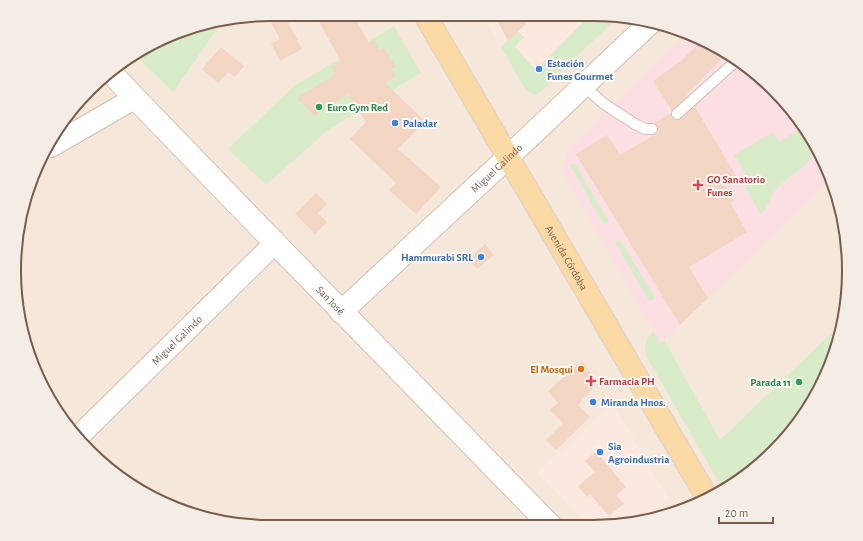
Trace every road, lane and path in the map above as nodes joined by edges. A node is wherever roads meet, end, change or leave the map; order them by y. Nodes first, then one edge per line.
1 (429, 21) edge
2 (646, 27) edge
3 (732, 64) edge
4 (115, 76) edge
5 (583, 85) junction
6 (135, 98) junction
7 (677, 114) dead end
8 (652, 129) dead end
9 (55, 144) edge
10 (508, 157) junction
11 (275, 243) junction
12 (342, 312) junction
13 (82, 433) edge
14 (704, 493) edge
15 (545, 520) edge

1 - 10 main road, Avenida Córdoba
2 - 5 street, Miguel Galindo
3 - 7 lane
4 - 6 street, San José
5 - 8 lane
5 - 10 street, Miguel Galindo
6 - 9 street
6 - 11 street, San José
10 - 12 street, Miguel Galindo
10 - 14 main road, Avenida Córdoba
11 - 12 street, San José
11 - 13 street, Miguel Galindo
12 - 15 street, San José

